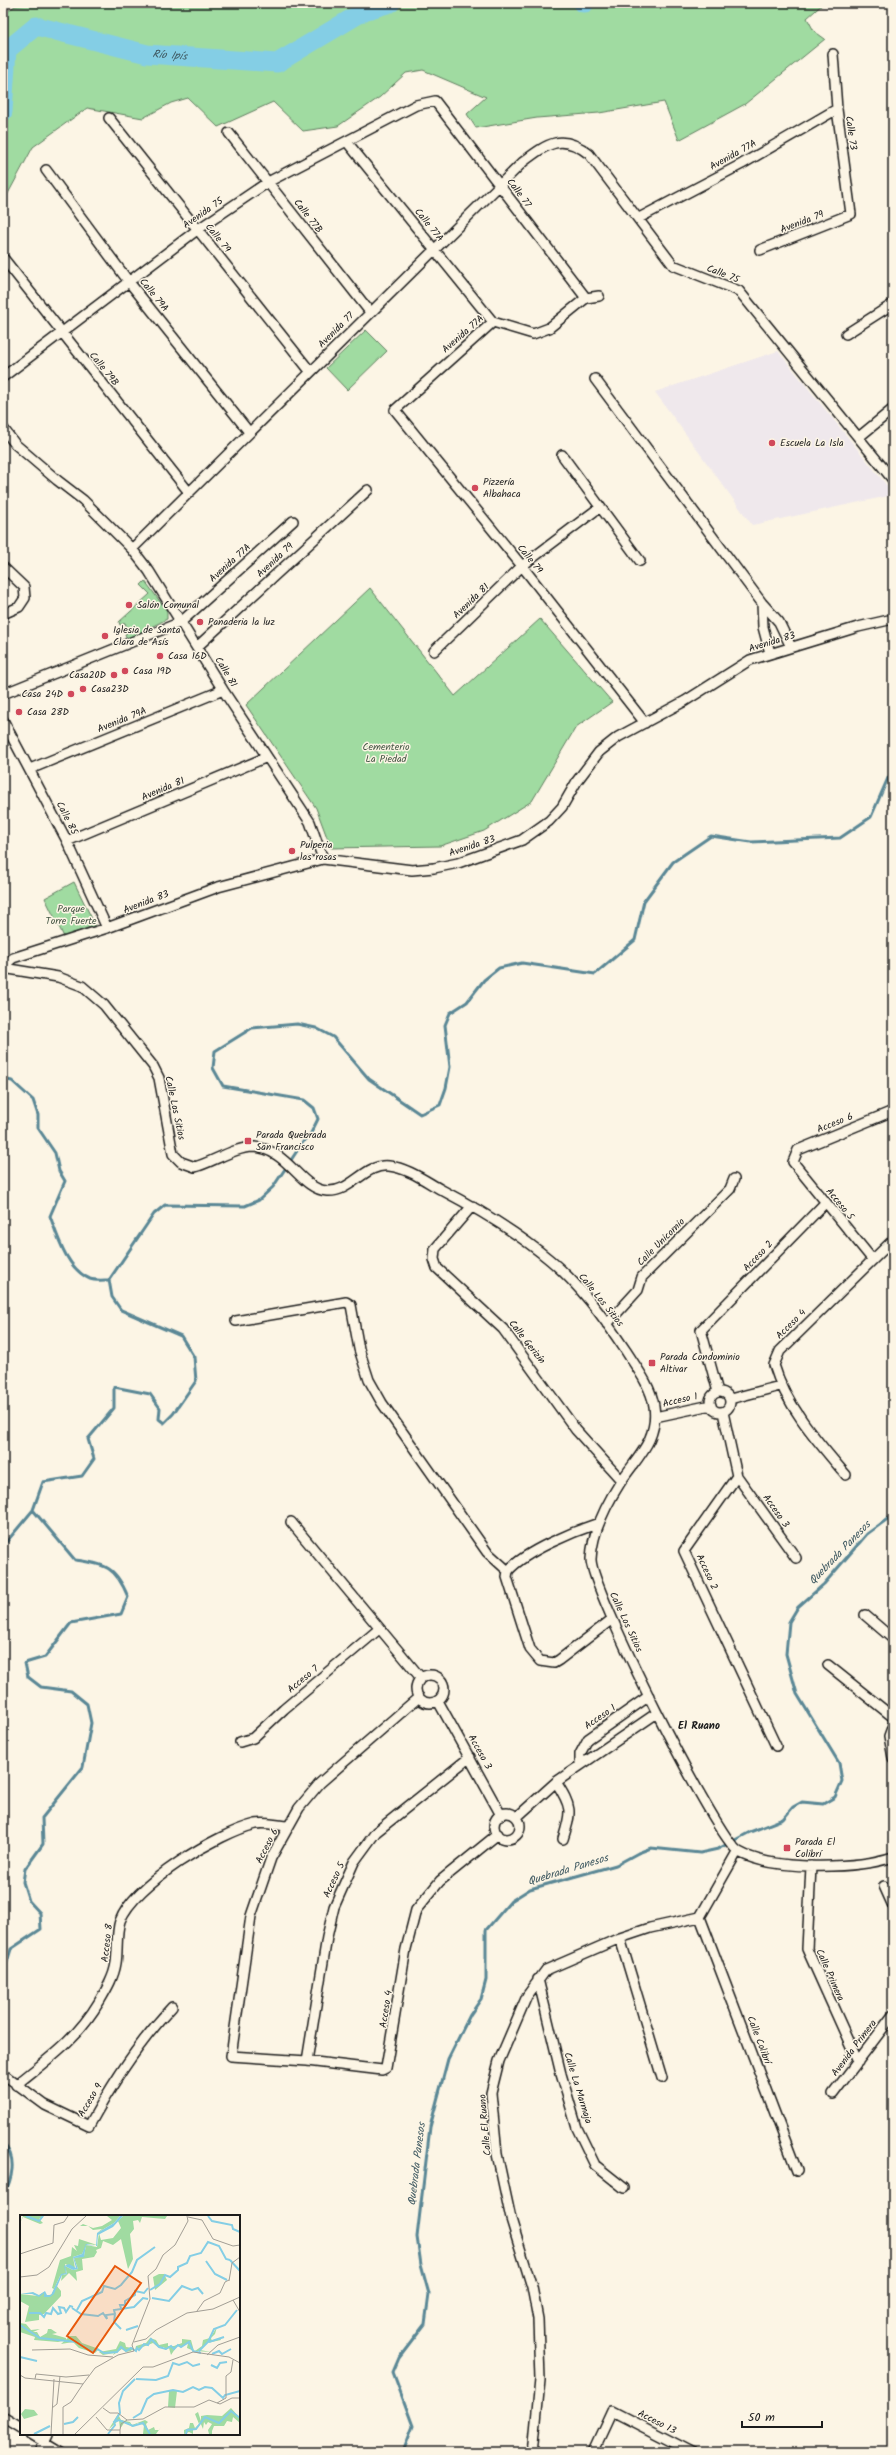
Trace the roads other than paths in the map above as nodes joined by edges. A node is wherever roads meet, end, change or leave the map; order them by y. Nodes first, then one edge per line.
1 (834, 54) dead end
2 (435, 101) joint
3 (837, 108) junction
4 (109, 118) dead end
5 (229, 133) dead end
6 (566, 141) joint
7 (347, 142) junction
8 (46, 170) dead end
9 (268, 182) junction
10 (499, 185) junction
11 (851, 214) joint
12 (639, 218) junction
13 (197, 230) junction
14 (434, 249) junction
15 (760, 250) dead end
16 (4, 259) edge
17 (129, 282) junction
18 (599, 296) dead end
19 (586, 298) junction
20 (893, 304) edge
21 (370, 312) junction
22 (493, 322) junction
23 (61, 334) junction
24 (846, 334) dead end
25 (310, 371) junction
26 (3, 377) edge
27 (595, 379) dead end
28 (893, 409) edge
29 (395, 410) joint
30 (3, 428) edge
31 (250, 432) junction
32 (859, 437) junction
33 (562, 455) dead end
34 (893, 480) edge
35 (368, 490) dead end
36 (188, 491) junction
37 (600, 507) junction
38 (294, 521) dead end
39 (132, 549) junction
40 (640, 561) dead end
41 (522, 566) junction
42 (3, 567) edge
43 (762, 603) junction
44 (3, 614) edge
45 (893, 619) edge
46 (181, 622) junction
47 (198, 646) junction
48 (791, 647) junction
49 (434, 651) dead end
50 (770, 654) junction
51 (223, 690) junction
52 (3, 694) edge
53 (3, 720) edge
54 (645, 723) junction
55 (267, 757) junction
56 (30, 769) junction
57 (67, 841) junction
58 (323, 859) junction
59 (107, 928) junction
60 (3, 968) edge
61 (893, 1111) edge
62 (793, 1162) joint
63 (734, 1179) dead end
64 (825, 1203) junction
65 (472, 1206) junction
66 (893, 1240) edge
67 (872, 1259) junction
68 (236, 1321) dead end
69 (607, 1324) junction
70 (780, 1386) junction
71 (718, 1392) junction
72 (730, 1399) junction
73 (711, 1405) junction
74 (723, 1412) junction
75 (655, 1417) junction
76 (846, 1475) dead end
77 (737, 1476) junction
78 (621, 1480) junction
79 (291, 1522) dead end
80 (600, 1523) junction
81 (796, 1558) dead end
82 (508, 1570) junction
83 (865, 1615) dead end
84 (611, 1620) junction
85 (379, 1629) junction
86 (893, 1639) edge
87 (828, 1665) dead end
88 (421, 1678) junction
89 (649, 1696) junction
90 (419, 1697) junction
91 (438, 1701) junction
92 (657, 1713) junction
93 (893, 1718) edge
94 (893, 1725) edge
95 (240, 1742) dead end
96 (776, 1746) dead end
97 (470, 1757) junction
98 (893, 1758) edge
99 (580, 1766) junction
100 (556, 1782) junction
101 (501, 1815) junction
102 (517, 1817) junction
103 (289, 1826) junction
104 (498, 1834) junction
105 (563, 1839) dead end
106 (737, 1852) junction
107 (893, 1857) edge
108 (811, 1866) junction
109 (884, 1886) dead end
110 (893, 1906) edge
111 (700, 1917) junction
112 (620, 1938) junction
113 (538, 1979) junction
114 (172, 2007) dead end
115 (893, 2015) edge
116 (232, 2056) joint
117 (307, 2061) junction
118 (858, 2062) junction
119 (3, 2074) edge
120 (662, 2078) dead end
121 (16, 2085) junction
122 (833, 2094) dead end
123 (797, 2171) dead end
124 (624, 2188) dead end
125 (3, 2417) edge
126 (20, 2427) edge
127 (36, 2435) edge
128 (46, 2438) edge
129 (39, 2452) edge
130 (61, 2452) edge
131 (533, 2452) edge
132 (593, 2452) edge
133 (692, 2452) edge

1 - 3 street, Calle 73
2 - 7 street, Avenida 75
2 - 10 street, Calle 77
3 - 11 street, Calle 73
3 - 12 street, Avenida 77A
4 - 13 street, Calle 79
5 - 9 street, Calle 77B
6 - 10 street, Avenida 77
6 - 12 street, Calle 75
7 - 9 street, Avenida 75
7 - 14 street, Calle 77A
8 - 17 street, Calle 79A
9 - 13 street, Avenida 75
9 - 21 street, Calle 77B
10 - 14 street, Avenida 77
10 - 19 street, Calle 77
11 - 15 street, Avenida 79
12 - 32 street, Calle 75
13 - 17 street, Avenida 75
13 - 25 street, Calle 79
14 - 21 street, Avenida 77
14 - 22 street, Calle 77A
16 - 23 street, Calle 79B
17 - 23 street, Avenida 75
17 - 31 street, Calle 79A
18 - 19 street
19 - 22 street, Avenida 77A
20 - 24 street
21 - 25 street, Avenida 77
22 - 29 street, Avenida 77A
23 - 26 street, Avenida 75
23 - 36 street, Calle 79B
25 - 31 street, Avenida 77
27 - 43 street
28 - 32 street
29 - 41 street, Calle 79
30 - 39 street, Calle 81
31 - 36 street, Avenida 77
32 - 34 street, Calle 75
33 - 37 street
35 - 47 street, Avenida 79
36 - 39 street, Avenida 77
37 - 40 street
37 - 41 street, Avenida 81
38 - 46 street, Avenida 77A
39 - 46 street, Calle 81
41 - 49 street, Avenida 81
41 - 54 street, Calle 79
42 - 44 street
43 - 48 street
43 - 50 street
45 - 48 street, Avenida 83
46 - 47 street, Calle 81
46 - 52 street
47 - 51 street, Calle 81
48 - 50 street, Avenida 83
50 - 54 street, Avenida 83
51 - 55 street, Calle 81
51 - 56 street, Avenida 79A
53 - 56 street, Calle 85
54 - 58 street, Avenida 83
55 - 57 street, Avenida 81
55 - 58 street, Calle 81
56 - 57 street, Calle 85
57 - 59 street, Calle 85
58 - 59 street, Avenida 83
59 - 60 street, Avenida 83
60 - 65 street, Calle Los Sitios
61 - 62 street, Acceso 6
62 - 64 street, Acceso 5
63 - 69 street, Calle Unicornio
64 - 67 street, Acceso 5
64 - 71 street, Acceso 2
65 - 69 street, Calle Los Sitios
65 - 78 street, Calle Gerizín
66 - 67 street
67 - 70 street, Acceso 4
68 - 82 street
69 - 75 street, Calle Los Sitios
70 - 72 street
70 - 76 street, Acceso 4
71 - 72 street
71 - 73 street, Acceso 1
72 - 74 street
73 - 74 street, Acceso 1
73 - 75 street, Acceso 1
74 - 77 street
75 - 78 street, Calle Los Sitios
77 - 81 street, Acceso 3
77 - 96 street, Acceso 2
78 - 80 street, Calle Los Sitios
79 - 85 street
80 - 82 street
80 - 84 street, Calle Los Sitios
82 - 84 street
83 - 86 street
84 - 89 street, Calle Los Sitios
85 - 88 street
85 - 95 street, Acceso 7
87 - 93 street
88 - 90 street
88 - 91 street
89 - 92 street, Calle Los Sitios
89 - 99 street, Acceso 1
90 - 91 street
90 - 103 street, Acceso 6
91 - 97 street, Acceso 3
92 - 99 street
92 - 106 street, Calle Los Sitios
94 - 98 street
97 - 101 street, Acceso 3
97 - 117 street, Acceso 5
99 - 100 street
100 - 102 street
100 - 105 street
101 - 102 street
101 - 104 street
102 - 104 street
103 - 116 street, Acceso 6
103 - 121 street, Acceso 8
104 - 117 street, Acceso 4
106 - 108 street
106 - 111 street
107 - 108 street
108 - 118 street, Calle Primera
109 - 110 street
111 - 112 street, Calle El Ruano
111 - 123 street, Calle Colibrí
112 - 113 street, Calle El Ruano
112 - 120 street
113 - 124 street, Calle La Marmaja
113 - 131 street, Calle El Ruano
114 - 121 street, Acceso 9
115 - 118 street, Avenida Primera
116 - 117 street, Acceso 4
118 - 122 street, Avenida Primera
119 - 121 street, Acceso 9
125 - 126 street
127 - 128 street
128 - 129 street
128 - 130 street
132 - 133 street, Acceso 13

